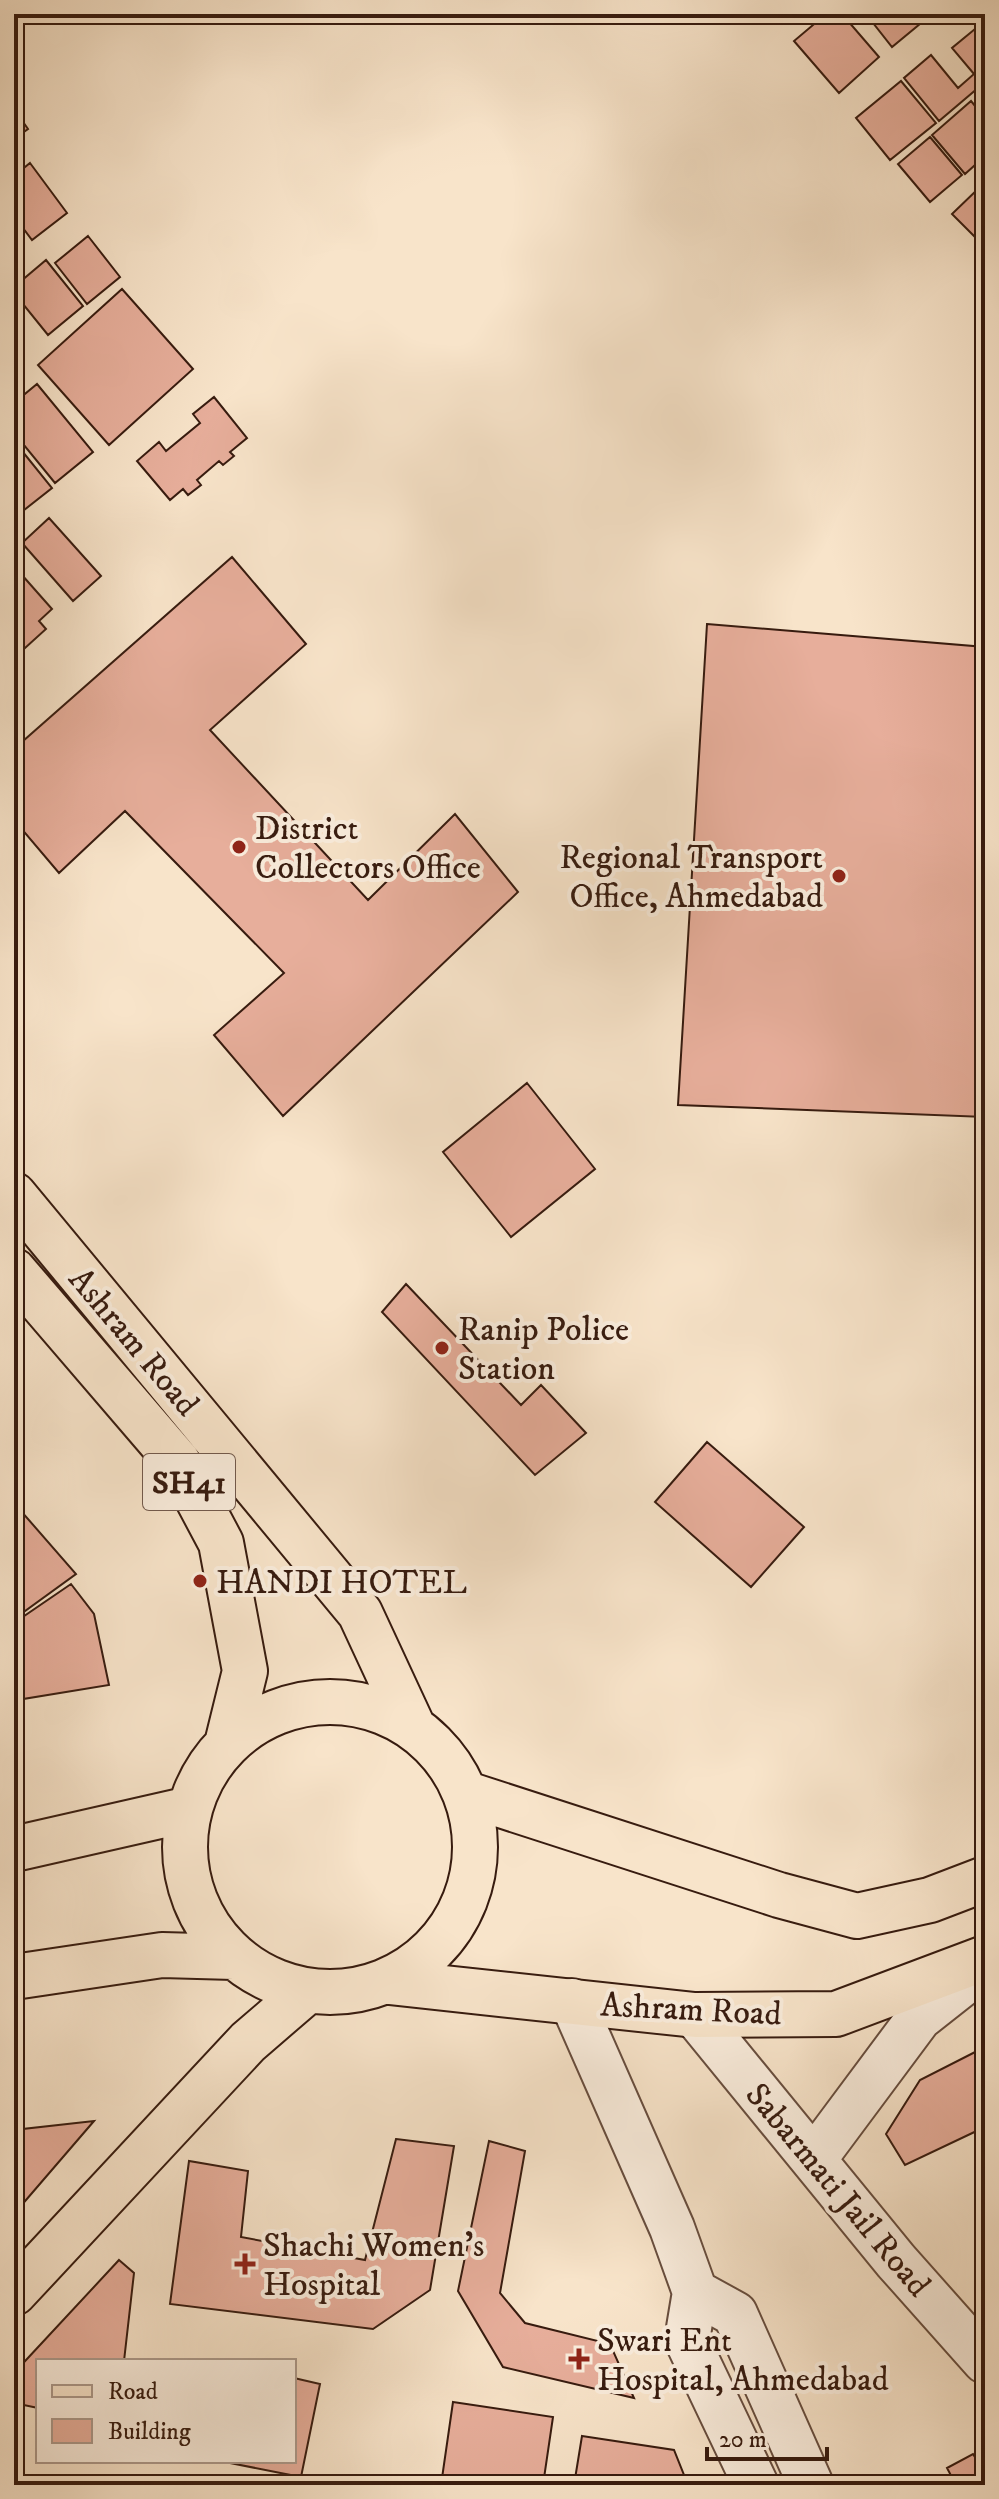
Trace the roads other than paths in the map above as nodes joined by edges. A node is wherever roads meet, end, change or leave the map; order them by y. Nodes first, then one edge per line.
1 (14, 1195) edge
2 (14, 1271) edge
3 (412, 1725) junction
4 (227, 1744) junction
5 (467, 1794) junction
6 (190, 1809) junction
7 (14, 1849) edge
8 (985, 1879) edge
9 (234, 1957) junction
10 (985, 1958) edge
11 (985, 1966) edge
12 (14, 1977) edge
13 (389, 1982) junction
14 (306, 1992) junction
15 (572, 2001) junction
16 (695, 2015) junction
17 (814, 2159) junction
18 (695, 2292) junction
19 (14, 2293) edge
20 (985, 2361) edge
21 (756, 2485) edge
22 (811, 2485) edge

1 - 3 main road, Ashram Road
2 - 4 main road, Ashram Road / SH41
3 - 4 main road
3 - 5 main road
4 - 6 main road
5 - 8 main road
5 - 13 main road
6 - 7 main road
6 - 9 main road
9 - 12 main road
9 - 14 main road
10 - 16 main road, Ashram Road
11 - 17 street
13 - 14 main road
13 - 15 main road, Ashram Road
14 - 19 main road
15 - 16 main road, Ashram Road
15 - 18 street
16 - 17 street, Sabarmati Jail Road
17 - 20 street, Sabarmati Jail Road
18 - 21 street
18 - 22 street

